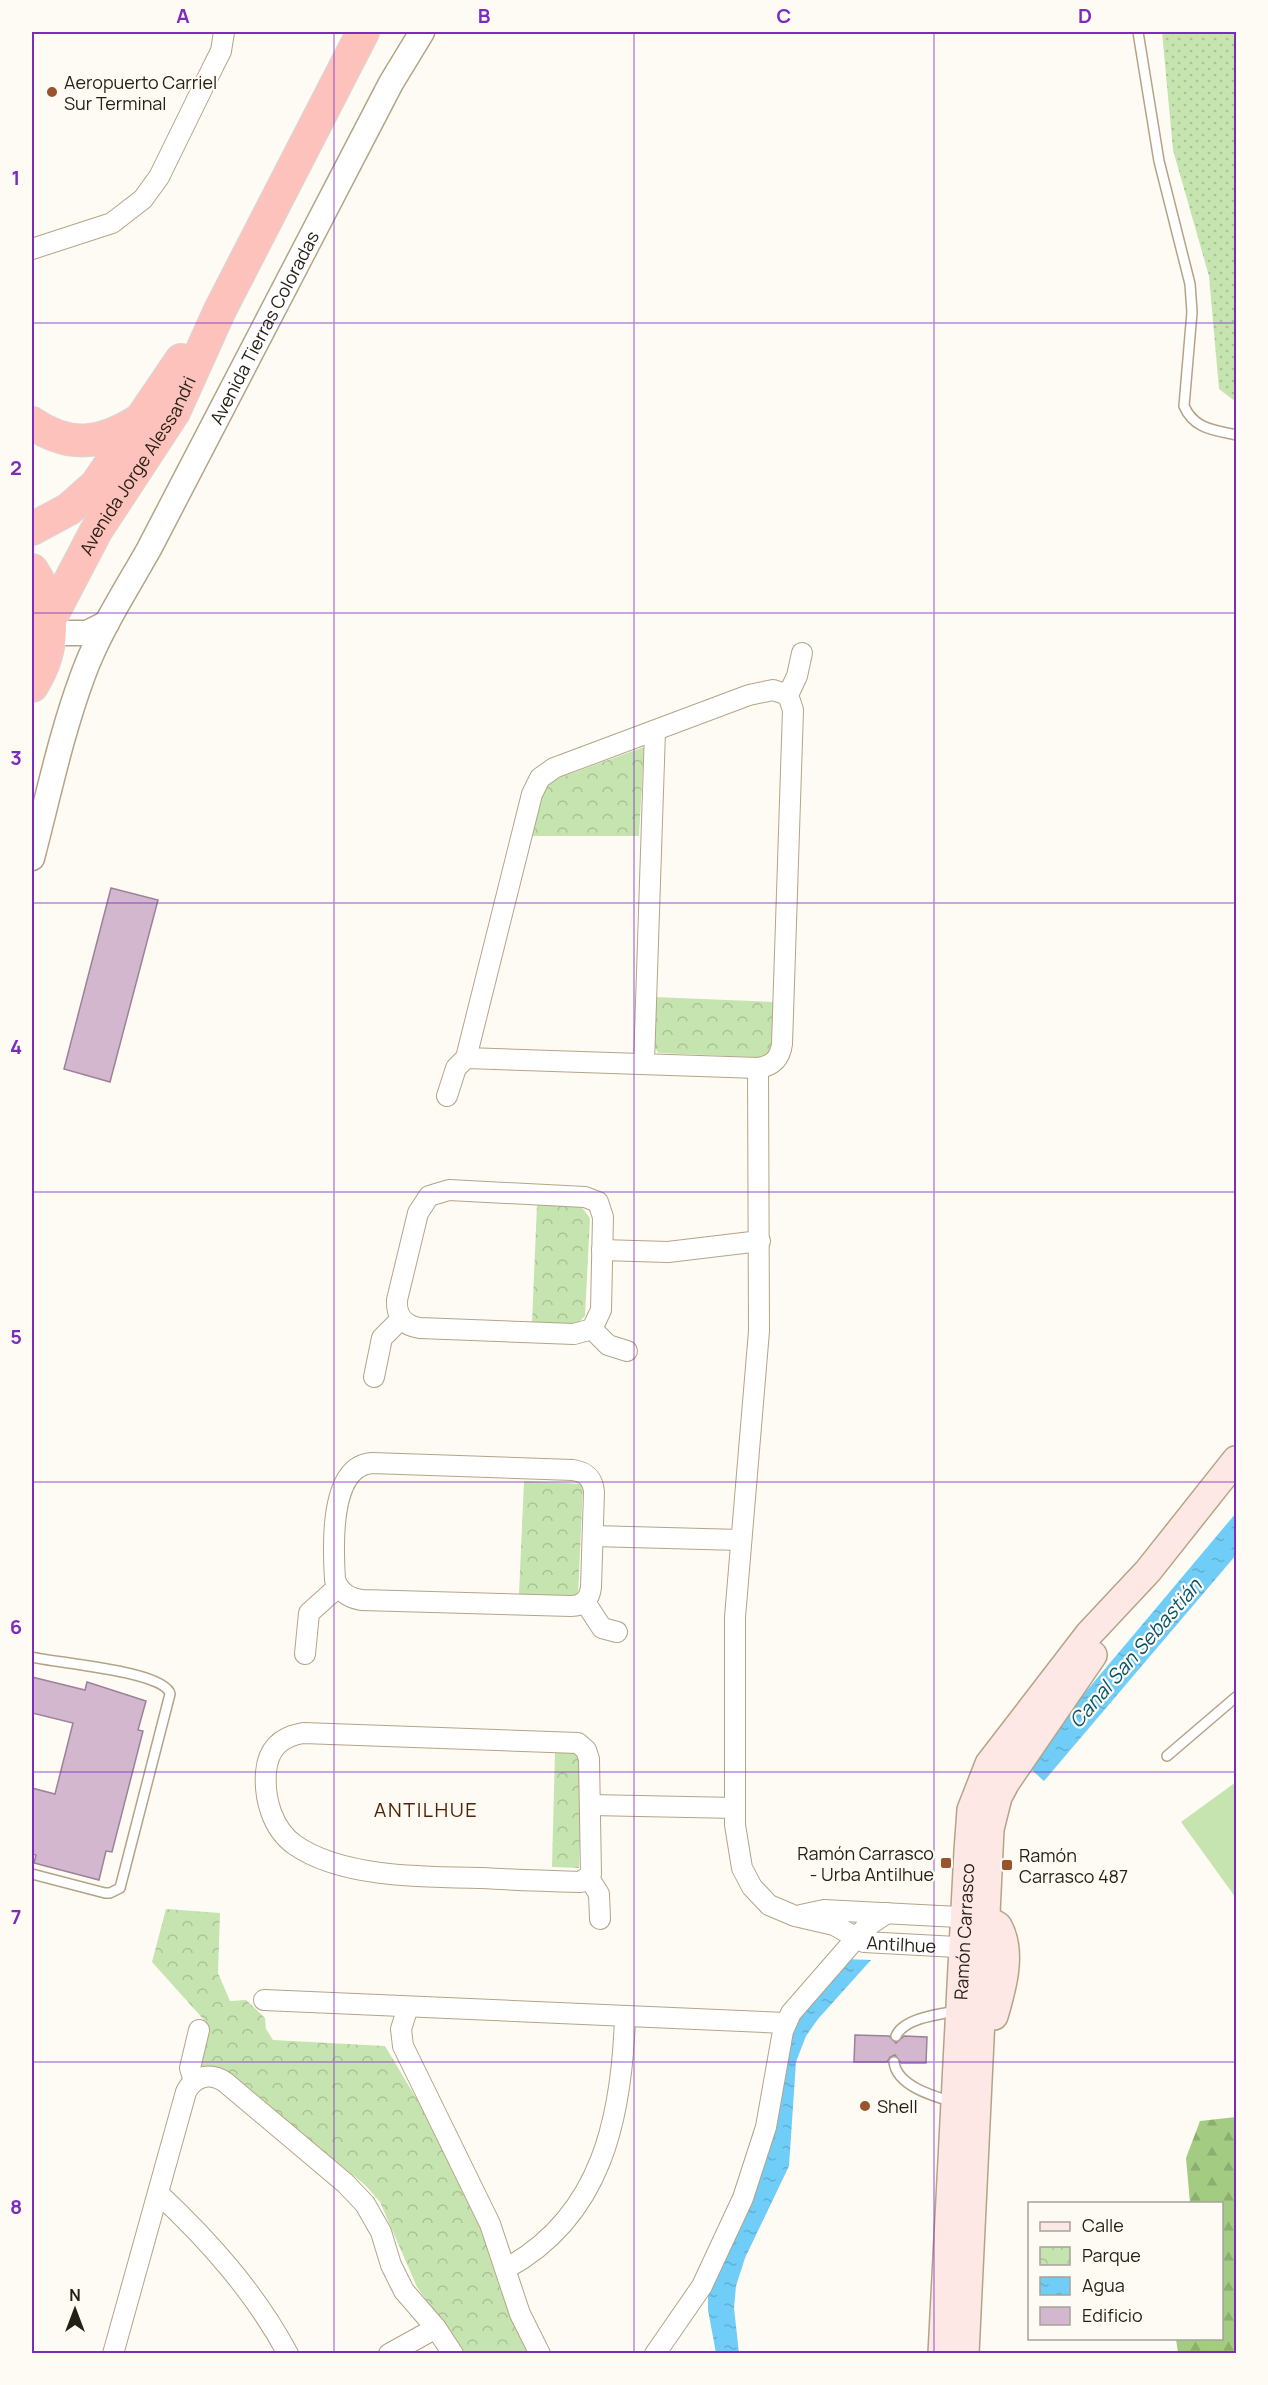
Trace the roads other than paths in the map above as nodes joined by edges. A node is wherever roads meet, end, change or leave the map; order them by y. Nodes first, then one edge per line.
1 (232, 32) edge
2 (363, 32) edge
3 (423, 32) edge
4 (1138, 32) edge
5 (222, 41) edge
6 (32, 249) edge
7 (220, 310) junction
8 (142, 419) junction
9 (32, 423) edge
10 (1236, 435) edge
11 (32, 529) edge
12 (32, 570) edge
13 (107, 623) junction
14 (51, 626) junction
15 (802, 653) dead end
16 (32, 686) edge
17 (788, 695) junction
18 (655, 731) junction
19 (32, 858) edge
20 (466, 1058) junction
21 (644, 1064) junction
22 (758, 1068) junction
23 (447, 1096) dead end
24 (760, 1241) junction
25 (602, 1250) junction
26 (401, 1319) junction
27 (592, 1329) junction
28 (627, 1351) dead end
29 (374, 1377) dead end
30 (1236, 1460) edge
31 (593, 1536) junction
32 (740, 1540) junction
33 (338, 1587) junction
34 (585, 1602) junction
35 (617, 1632) dead end
36 (305, 1654) dead end
37 (32, 1657) edge
38 (1236, 1696) edge
39 (1167, 1756) dead end
40 (591, 1805) junction
41 (735, 1808) junction
42 (32, 1874) edge
43 (589, 1878) junction
44 (857, 1912) junction
45 (887, 1913) junction
46 (823, 1917) junction
47 (975, 1918) junction
48 (600, 1919) dead end
49 (856, 1938) junction
50 (974, 1948) junction
51 (264, 2000) dead end
52 (408, 2007) junction
53 (960, 2010) junction
54 (625, 2016) junction
55 (786, 2023) junction
56 (199, 2030) dead end
57 (896, 2036) dead end
58 (980, 2056) junction
59 (894, 2062) dead end
60 (194, 2081) junction
61 (955, 2103) junction
62 (158, 2193) junction
63 (507, 2268) junction
64 (436, 2328) junction
65 (113, 2354) edge
66 (288, 2354) edge
67 (389, 2354) edge
68 (453, 2354) edge
69 (540, 2354) edge
70 (656, 2354) edge
71 (942, 2354) edge
72 (965, 2354) edge

1 - 5 street
2 - 7 highway, Avenida Jorge Alessandri
3 - 13 street, Avenida Tierras Coloradas
4 - 10 lane
5 - 6 street
7 - 8 highway, Avenida Jorge Alessandri
7 - 14 highway, Avenida Jorge Alessandri
8 - 9 highway
8 - 11 highway, Avenida Jorge Alessandri
12 - 14 highway, Avenida Jorge Alessandri
13 - 14 street
13 - 19 street, Avenida Tierras Coloradas
14 - 16 highway, Avenida Jorge Alessandri
15 - 17 street
17 - 18 street
17 - 22 street
18 - 20 street
18 - 21 street
20 - 21 street
20 - 23 street
21 - 22 street
22 - 24 street
24 - 25 street
24 - 32 street
25 - 26 street
25 - 27 street
26 - 27 street
26 - 29 street
27 - 28 street
30 - 47 main road, Ramón Carrasco
31 - 32 street
31 - 33 street
31 - 34 street
32 - 41 street
33 - 34 street
33 - 36 street
34 - 35 street
37 - 42 lane
38 - 39 lane
40 - 41 street
40 - 43 street
40 - 43 street
41 - 46 street
43 - 48 street
44 - 45 street, Antilhue
44 - 46 street, Antilhue
44 - 49 street, Antilhue
45 - 47 street, Antilhue
45 - 49 street, Antilhue
46 - 49 street, Antilhue
47 - 50 main road, Ramón Carrasco
47 - 58 main road
49 - 50 street, Antilhue
49 - 55 street
50 - 53 main road, Ramón Carrasco
50 - 58 main road, Ramón Carrasco
51 - 52 street
52 - 54 street
52 - 63 street
53 - 57 lane
53 - 61 main road, Ramón Carrasco
54 - 55 street
54 - 63 street
55 - 70 street
56 - 60 street
58 - 72 main road, Ramón Carrasco
59 - 61 lane
60 - 62 street
60 - 64 street
61 - 71 main road, Ramón Carrasco
62 - 65 street
62 - 66 street
63 - 69 street
64 - 67 street
64 - 68 street

